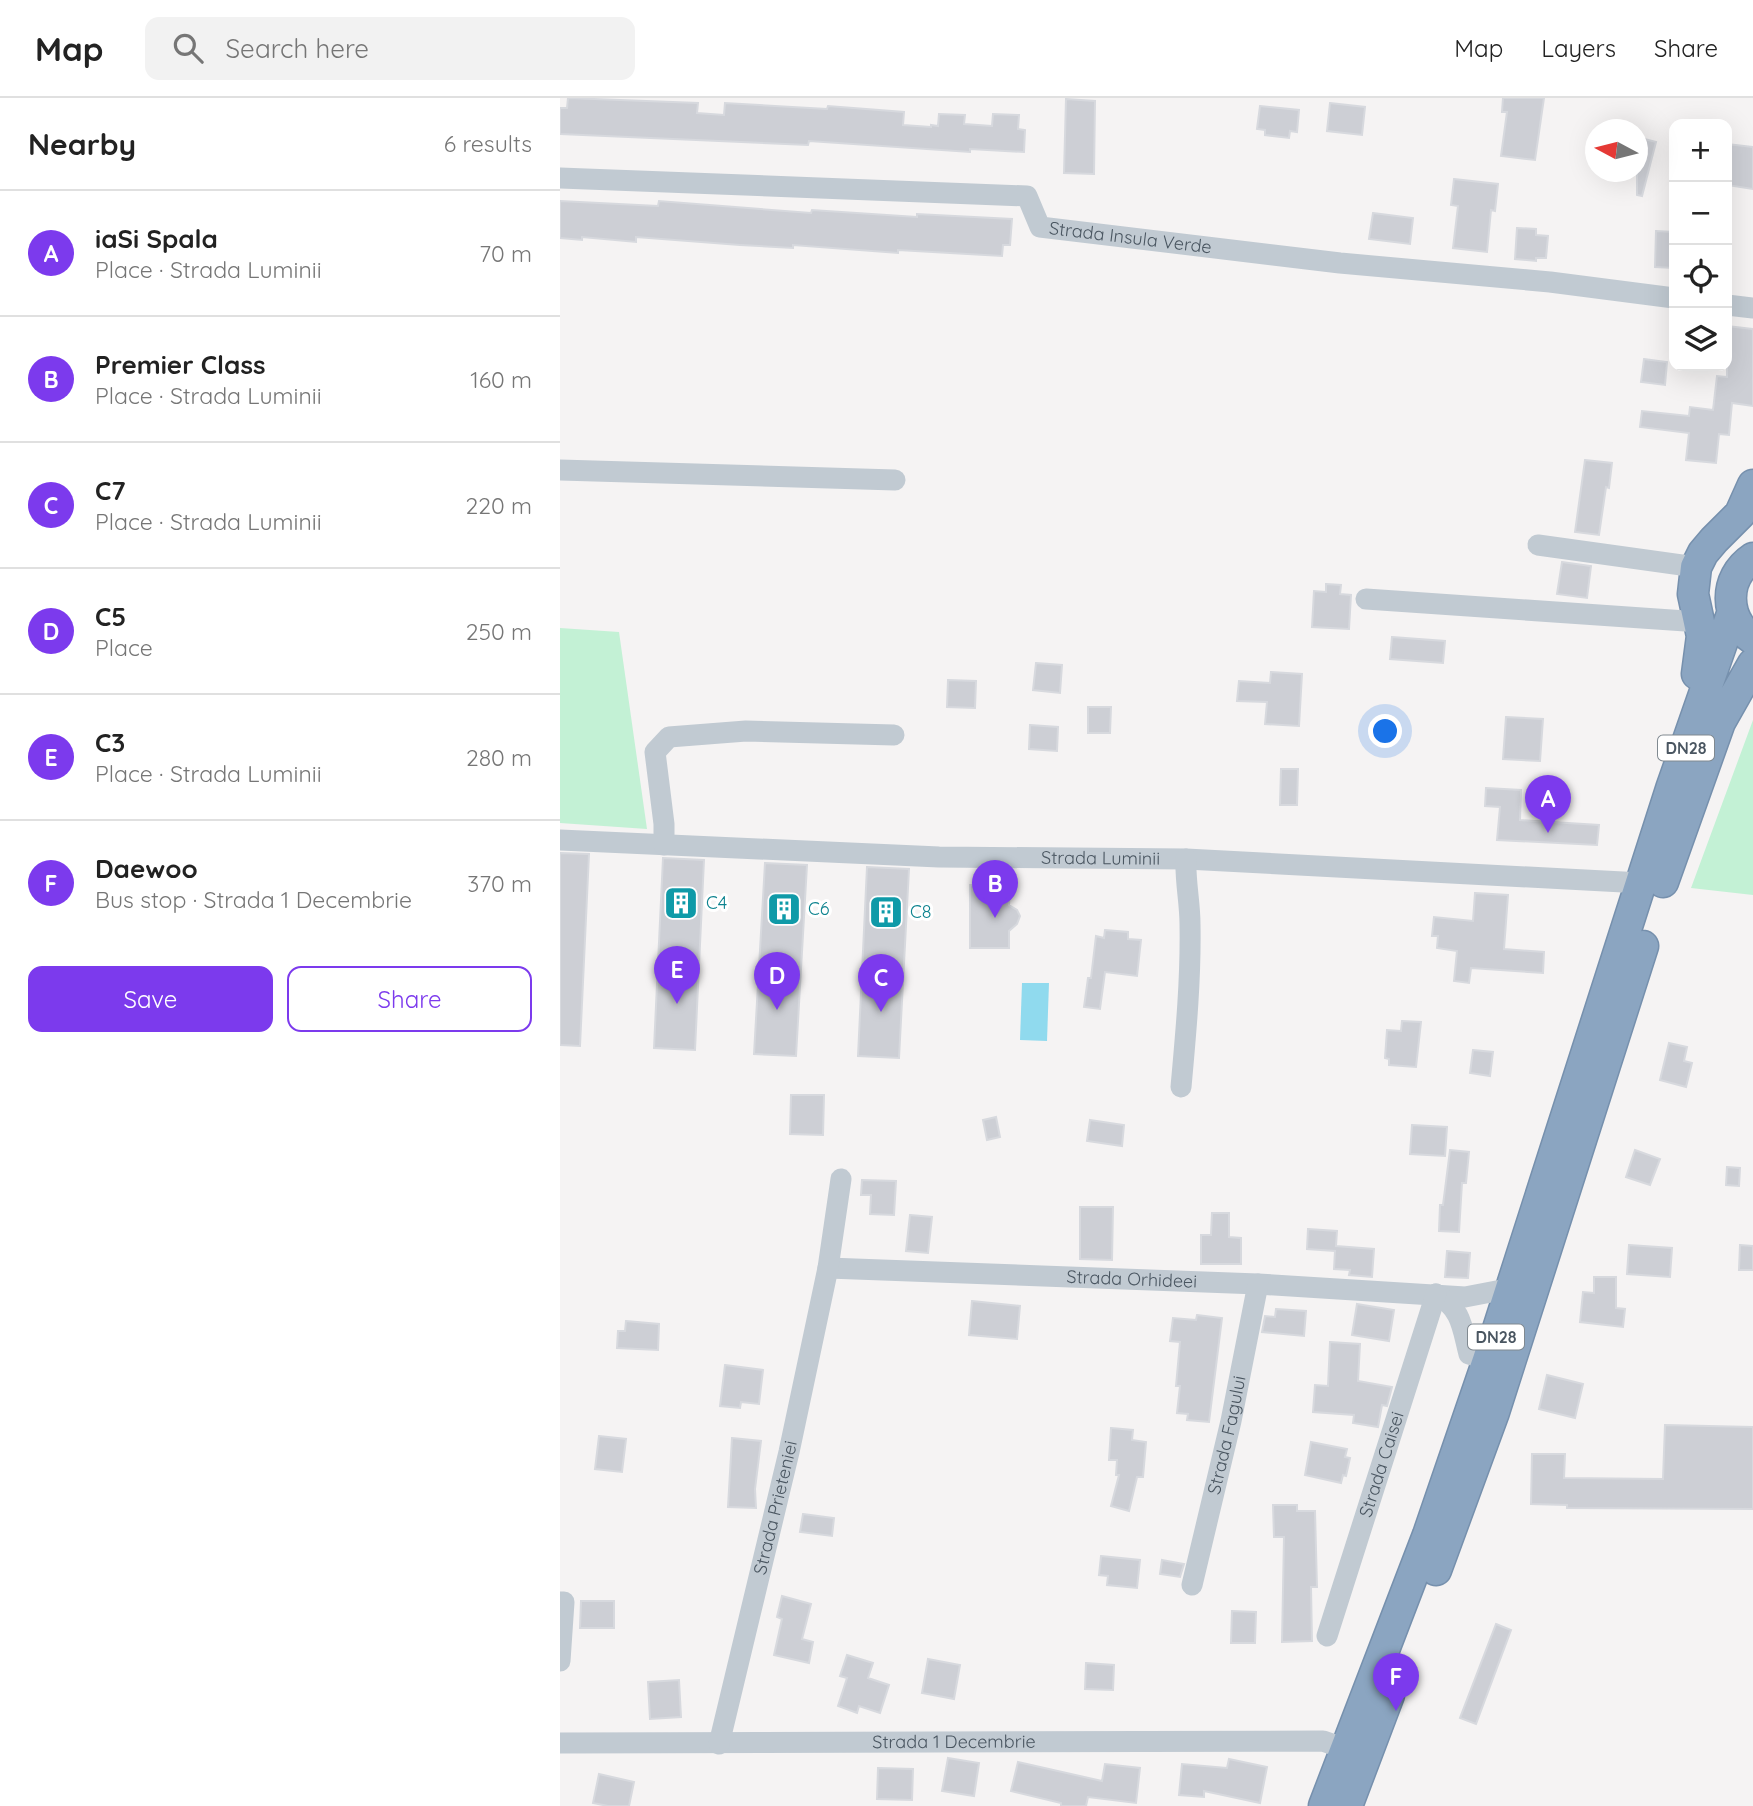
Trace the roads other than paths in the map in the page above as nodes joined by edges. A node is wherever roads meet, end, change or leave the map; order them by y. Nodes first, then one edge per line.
1 (560, 178) edge
2 (1669, 297) edge
3 (1732, 306) edge
4 (1753, 308) edge
5 (560, 470) edge
6 (895, 480) dead end
7 (1753, 485) edge
8 (1538, 545) dead end
9 (1752, 555) edge
10 (1696, 567) junction
11 (1366, 599) dead end
12 (1732, 614) junction
13 (1700, 622) junction
14 (1753, 639) edge
15 (1753, 664) edge
16 (894, 735) dead end
17 (1671, 789) junction
18 (560, 840) edge
19 (664, 845) junction
20 (1186, 859) junction
21 (1642, 883) junction
22 (1181, 1087) dead end
23 (841, 1179) dead end
24 (828, 1268) junction
25 (1258, 1284) junction
26 (1511, 1288) junction
27 (1436, 1294) junction
28 (1488, 1360) junction
29 (1192, 1585) dead end
30 (560, 1602) edge
31 (1328, 1636) dead end
32 (560, 1661) edge
33 (560, 1743) edge
34 (719, 1744) junction
35 (1346, 1749) junction
36 (1324, 1806) edge
37 (1347, 1806) edge

1 - 2 street, Strada Insula Verde
3 - 4 street
5 - 6 street
7 - 10 highway
8 - 10 street
9 - 12 highway, DN28
10 - 13 highway
11 - 13 street
12 - 14 highway
12 - 17 highway, DN28
13 - 17 highway
15 - 37 highway, DN28
16 - 19 street
17 - 21 highway, DN28
18 - 19 street, Strada Luminii
19 - 20 street, Strada Luminii
20 - 21 street, Strada Luminii
20 - 22 street
21 - 26 highway, DN28
23 - 24 street, Strada Prieteniei
24 - 25 street, Strada Orhideei
24 - 34 street, Strada Prieteniei
25 - 27 street, Strada Orhideei
25 - 29 street, Strada Fagului
26 - 27 street, Strada Orhideei
26 - 28 highway, DN28
27 - 28 street
27 - 31 street, Strada Caisei
28 - 35 highway, DN28
30 - 32 street
33 - 34 street, Strada 1 Decembrie
34 - 35 street, Strada 1 Decembrie
35 - 36 highway, DN28

